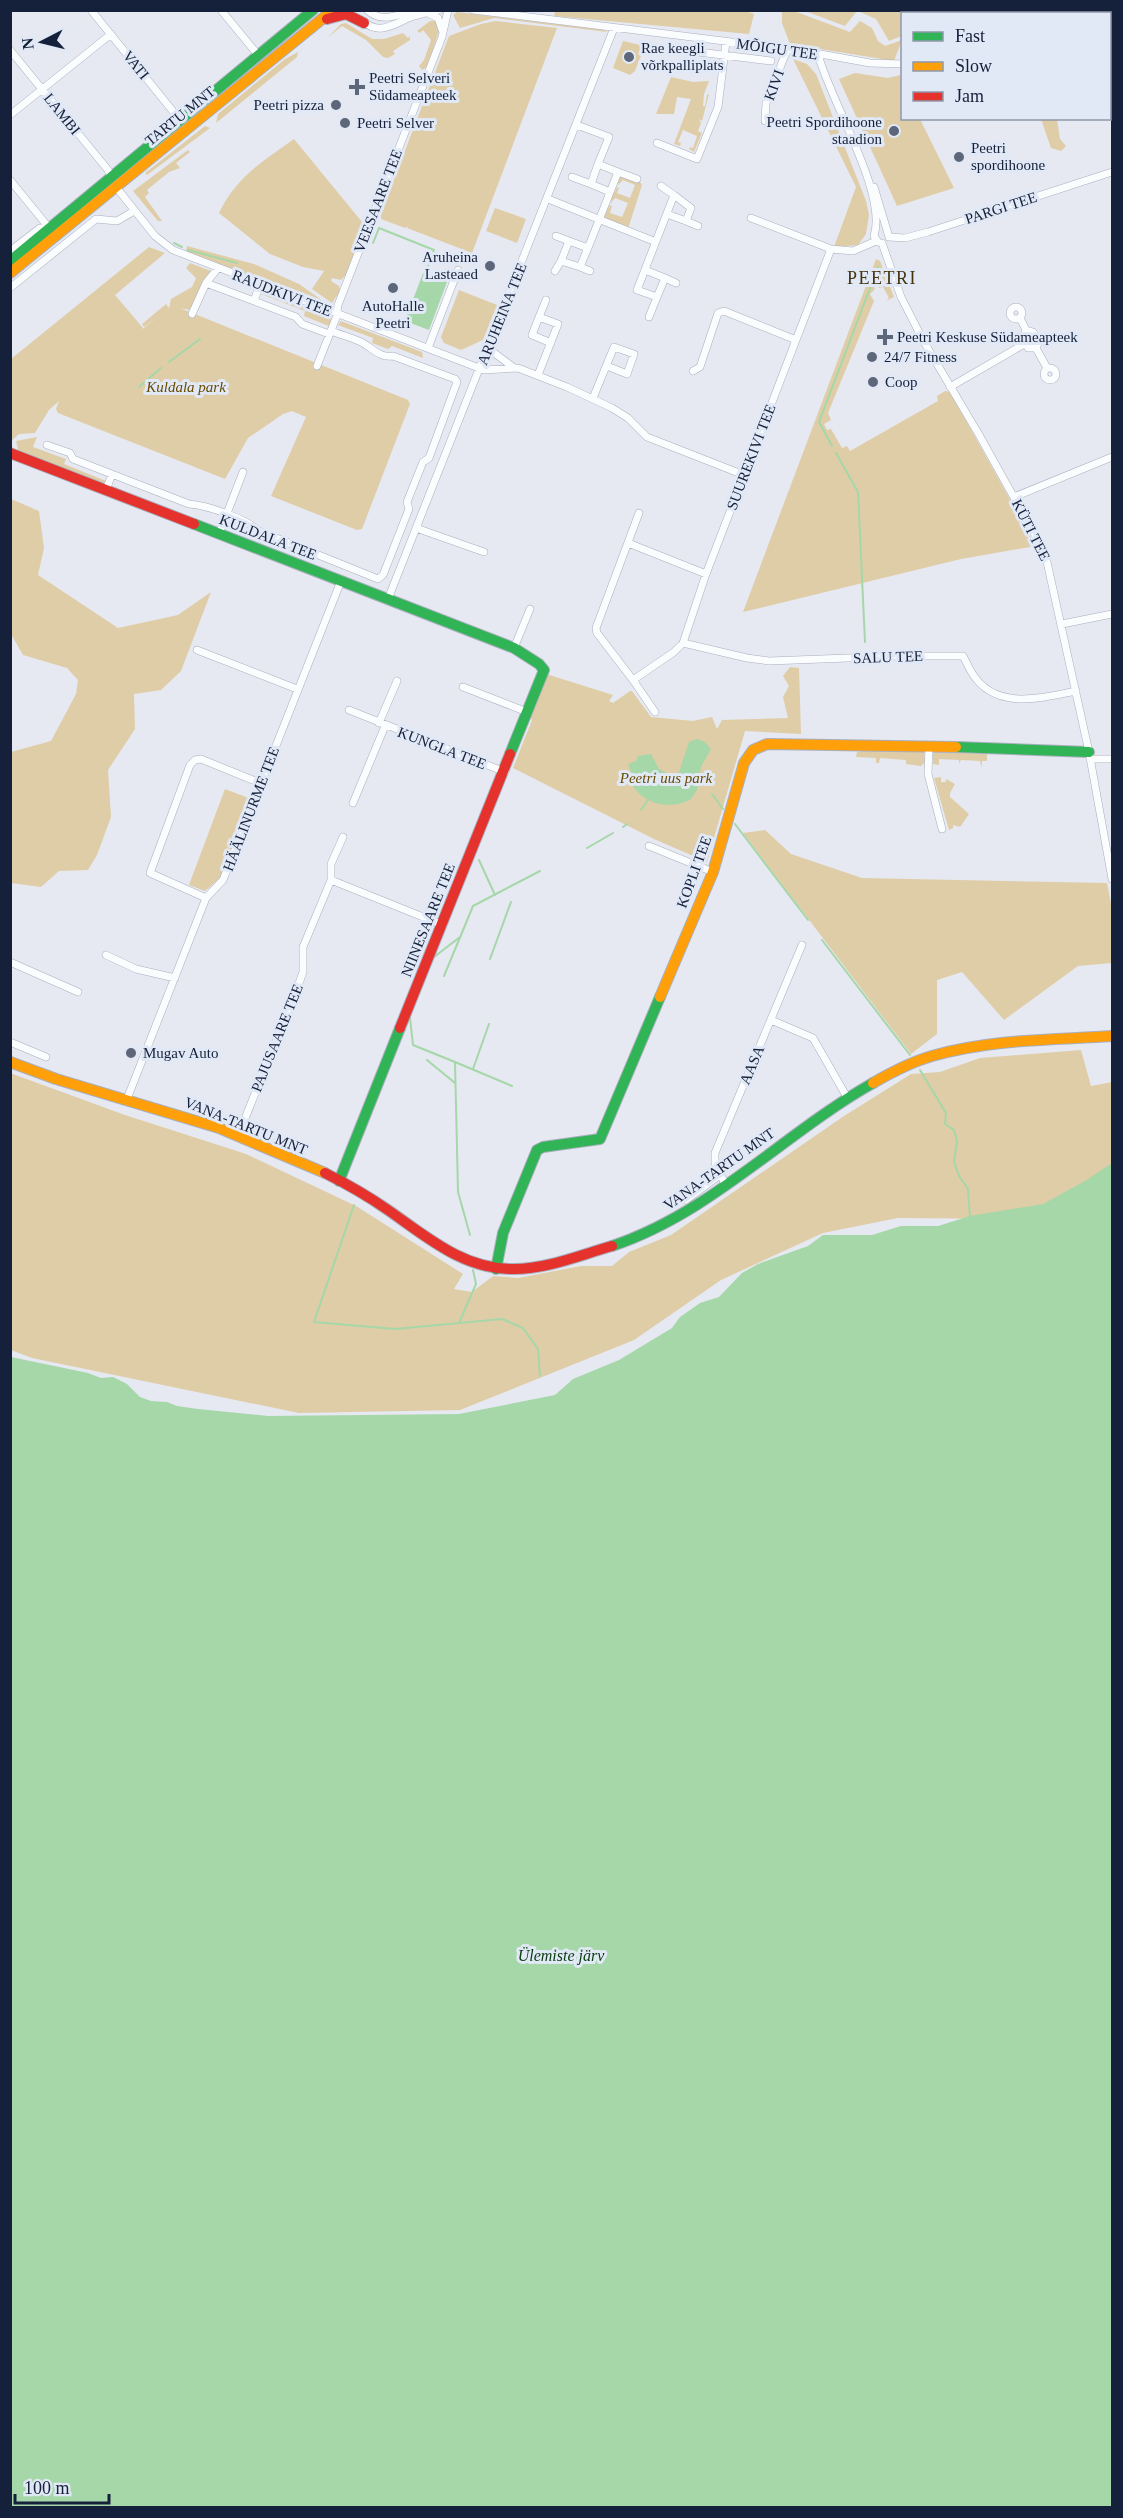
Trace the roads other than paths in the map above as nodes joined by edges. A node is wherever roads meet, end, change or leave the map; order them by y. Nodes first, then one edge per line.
1 (91, 10) edge
2 (220, 10) edge
3 (313, 10) edge
4 (333, 10) edge
5 (355, 10) edge
6 (367, 10) edge
7 (412, 10) edge
8 (439, 10) edge
9 (448, 10) edge
10 (473, 10) edge
11 (425, 13) junction
12 (364, 22) junction
13 (315, 25) junction
14 (614, 28) junction
15 (111, 34) junction
16 (442, 37) junction
17 (726, 42) junction
18 (10, 50) edge
19 (682, 50) dead end
20 (787, 50) junction
21 (818, 54) junction
22 (725, 55) junction
23 (258, 56) junction
24 (771, 61) dead end
25 (901, 63) edge
26 (42, 89) junction
27 (10, 115) edge
28 (180, 120) junction
29 (765, 121) dead end
30 (577, 125) junction
31 (657, 143) dead end
32 (598, 164) junction
33 (618, 172) junction
34 (1113, 172) edge
35 (864, 173) junction
36 (572, 177) dead end
37 (637, 179) dead end
38 (10, 180) edge
39 (114, 183) junction
40 (591, 184) junction
41 (661, 186) dead end
42 (610, 192) junction
43 (674, 195) junction
44 (548, 199) junction
45 (134, 211) junction
46 (667, 214) junction
47 (751, 218) dead end
48 (599, 220) junction
49 (686, 221) junction
50 (698, 226) dead end
51 (50, 229) junction
52 (877, 230) junction
53 (888, 234) junction
54 (556, 236) dead end
55 (568, 241) junction
56 (656, 242) junction
57 (879, 242) junction
58 (46, 244) junction
59 (588, 248) junction
60 (831, 249) junction
61 (10, 251) edge
62 (10, 261) edge
63 (561, 261) junction
64 (580, 267) junction
65 (218, 268) junction
66 (458, 270) dead end
67 (645, 270) junction
68 (555, 271) dead end
69 (590, 271) dead end
70 (10, 273) edge
71 (665, 278) junction
72 (676, 282) dead end
73 (206, 283) junction
74 (260, 284) junction
75 (10, 288) edge
76 (657, 297) junction
77 (546, 300) dead end
78 (254, 301) junction
79 (192, 314) dead end
80 (337, 314) junction
81 (539, 317) junction
82 (650, 317) dead end
83 (1020, 318) dead end
84 (1026, 330) junction
85 (330, 332) junction
86 (796, 340) junction
87 (551, 343) junction
88 (1026, 343) junction
89 (428, 348) junction
90 (1036, 348) junction
91 (489, 349) junction
92 (318, 366) dead end
93 (607, 366) dead end
94 (513, 367) junction
95 (481, 369) junction
96 (1047, 369) dead end
97 (693, 371) dead end
98 (538, 375) junction
99 (950, 387) junction
100 (593, 398) junction
101 (450, 405) junction
102 (464, 411) junction
103 (47, 445) dead end
104 (10, 453) edge
105 (1113, 457) edge
106 (429, 458) junction
107 (443, 464) junction
108 (243, 472) dead end
109 (112, 474) junction
110 (744, 475) junction
111 (106, 490) junction
112 (169, 496) junction
113 (1014, 497) junction
114 (164, 512) junction
115 (639, 513) dead end
116 (226, 515) junction
117 (417, 528) junction
118 (400, 531) junction
119 (219, 534) junction
120 (413, 537) junction
121 (628, 543) junction
122 (296, 546) junction
123 (484, 552) dead end
124 (290, 562) junction
125 (349, 567) junction
126 (706, 574) junction
127 (342, 582) junction
128 (388, 599) junction
129 (530, 609) dead end
130 (1113, 614) edge
131 (1062, 624) junction
132 (682, 643) junction
133 (514, 648) junction
134 (197, 650) dead end
135 (544, 670) joint
136 (633, 680) junction
137 (396, 681) dead end
138 (463, 687) dead end
139 (297, 689) junction
140 (1076, 691) junction
141 (349, 710) dead end
142 (527, 712) junction
143 (655, 712) dead end
144 (382, 724) junction
145 (928, 747) junction
146 (1090, 756) junction
147 (1113, 759) edge
148 (505, 772) junction
149 (260, 783) junction
150 (353, 803) dead end
151 (942, 829) dead end
152 (343, 837) dead end
153 (650, 846) dead end
154 (713, 872) junction
155 (1113, 879) edge
156 (331, 880) junction
157 (206, 898) junction
158 (443, 925) junction
159 (802, 945) dead end
160 (106, 955) dead end
161 (10, 962) edge
162 (175, 978) junction
163 (78, 992) dead end
164 (771, 1020) junction
165 (1113, 1036) edge
166 (10, 1042) edge
167 (46, 1057) dead end
168 (10, 1062) edge
169 (848, 1099) junction
170 (127, 1100) junction
171 (238, 1136) junction
172 (720, 1175) junction
173 (339, 1181) junction
174 (726, 1186) junction
175 (686, 1200) dead end
176 (496, 1269) junction

1 - 15 street, VATI
2 - 23 street
3 - 23 main road, TARTU MNT
4 - 13 main road, TARTU MNT
5 - 12 street
6 - 7 street
8 - 11 street
9 - 16 street, VEESAARE TEE
10 - 14 street, MÕIGU TEE
11 - 12 street
11 - 16 street
12 - 13 main road
13 - 39 main road, TARTU MNT
14 - 17 street, MÕIGU TEE
14 - 30 street, ARUHEINA TEE
15 - 26 street
15 - 28 street, VATI
16 - 80 street, VEESAARE TEE
17 - 20 street, MÕIGU TEE
17 - 22 street
18 - 26 street, LAMBI
19 - 22 street
20 - 21 street, MÕIGU TEE
20 - 29 street, KIVI
21 - 25 street, MÕIGU TEE
21 - 35 street
22 - 24 street
22 - 31 street
23 - 28 main road, TARTU MNT
26 - 27 street
26 - 39 street, LAMBI
28 - 39 main road, TARTU MNT
30 - 32 street
30 - 44 street, ARUHEINA TEE
32 - 33 street
32 - 40 street
33 - 37 street
33 - 42 street
34 - 53 street, PARGI TEE
35 - 52 street
35 - 53 street
36 - 40 street
38 - 51 street
39 - 45 street, RAUDKIVI TEE
39 - 51 main road, TARTU MNT
39 - 58 main road, TARTU MNT
40 - 42 street
41 - 43 street
42 - 48 street
43 - 46 street
43 - 49 street
44 - 48 street
44 - 91 street, ARUHEINA TEE
45 - 65 street, RAUDKIVI TEE
45 - 75 street
46 - 49 street
46 - 56 street
47 - 60 street
48 - 56 street
48 - 59 street
49 - 50 street
51 - 58 street
51 - 61 street
51 - 62 main road, TARTU MNT
52 - 53 street, PARGI TEE
52 - 57 street
53 - 57 street
54 - 55 street
55 - 59 street
55 - 63 street
56 - 67 street
57 - 60 street
57 - 99 street, KÜTI TEE
58 - 70 main road, TARTU MNT
59 - 64 street
60 - 86 street, SUUREKIVI TEE
63 - 64 street
63 - 68 street
64 - 69 street
65 - 73 street
65 - 74 street, RAUDKIVI TEE
66 - 89 street
67 - 71 street
67 - 76 street
71 - 72 street
71 - 76 street
73 - 78 street
73 - 79 street
74 - 78 street
74 - 80 street, RAUDKIVI TEE
76 - 82 street
77 - 81 street
78 - 85 street
80 - 85 street, VEESAARE TEE
80 - 89 street, RAUDKIVI TEE
81 - 87 street
81 - 87 street
83 - 84 street
84 - 88 street
84 - 90 street
85 - 92 street, VEESAARE TEE
85 - 101 street
86 - 97 street
86 - 110 street, SUUREKIVI TEE
87 - 98 street
88 - 90 street
88 - 99 street
89 - 95 street, RAUDKIVI TEE
90 - 96 street
91 - 94 street
91 - 95 street, ARUHEINA TEE
93 - 100 street
94 - 95 street
94 - 98 street
95 - 102 street, ARUHEINA TEE
98 - 100 street
99 - 113 street, KÜTI TEE
100 - 110 street
101 - 102 street
101 - 106 street
102 - 107 street, ARUHEINA TEE
103 - 109 street
104 - 111 main road, KULDALA TEE
105 - 113 street
106 - 107 street
106 - 118 street
107 - 117 street, ARUHEINA TEE
108 - 116 street
109 - 111 street
109 - 112 street
110 - 126 street, SUUREKIVI TEE
111 - 114 main road, KULDALA TEE
112 - 114 street
112 - 116 street
113 - 131 street, KÜTI TEE
114 - 119 main road, KULDALA TEE
115 - 121 street
116 - 119 street
116 - 122 street
117 - 120 street, ARUHEINA TEE
117 - 123 street
118 - 120 street
118 - 125 street
119 - 124 main road, KULDALA TEE
120 - 128 street, ARUHEINA TEE
121 - 126 street
121 - 136 street
122 - 124 street
122 - 125 street
124 - 127 main road, KULDALA TEE
125 - 127 street, HÄÄLINURME TEE
126 - 132 street, SUUREKIVI TEE
127 - 128 main road, KULDALA TEE
127 - 139 street, HÄÄLINURME TEE
128 - 133 main road, KULDALA TEE
129 - 133 street
130 - 131 street
131 - 140 street, KÜTI TEE
132 - 136 street
132 - 140 street, SALU TEE
133 - 135 main road, KULDALA TEE
134 - 139 street
135 - 142 main road, NIINESAARE TEE
136 - 143 street
137 - 144 street, KUNGLA TEE
138 - 142 street
139 - 149 street, HÄÄLINURME TEE
140 - 146 street, KÜTI TEE
141 - 144 street, KUNGLA TEE
142 - 148 main road, NIINESAARE TEE
144 - 148 street, KUNGLA TEE
144 - 150 street
145 - 146 main road, KOPLI TEE
145 - 151 street
145 - 154 main road, KOPLI TEE
146 - 147 street, KOPLI TEE
146 - 155 street, KÜTI TEE
148 - 158 main road, NIINESAARE TEE
149 - 157 street, HÄÄLINURME TEE
149 - 157 street
152 - 156 street, PAJUSAARE TEE
153 - 154 street
154 - 176 main road, KOPLI TEE
156 - 158 street
156 - 171 street, PAJUSAARE TEE
157 - 162 street, HÄÄLINURME TEE
158 - 173 main road, NIINESAARE TEE
159 - 164 street, AASA
160 - 162 street
161 - 163 street
162 - 170 street, HÄÄLINURME TEE
164 - 169 street
164 - 172 street, AASA
165 - 169 main road, VANA-TARTU MNT
166 - 167 street
168 - 170 main road, VANA-TARTU MNT
169 - 174 main road, VANA-TARTU MNT
170 - 171 main road, VANA-TARTU MNT
171 - 173 main road, VANA-TARTU MNT
172 - 174 street, AASA
172 - 175 street
173 - 176 main road, VANA-TARTU MNT
174 - 176 main road, VANA-TARTU MNT

